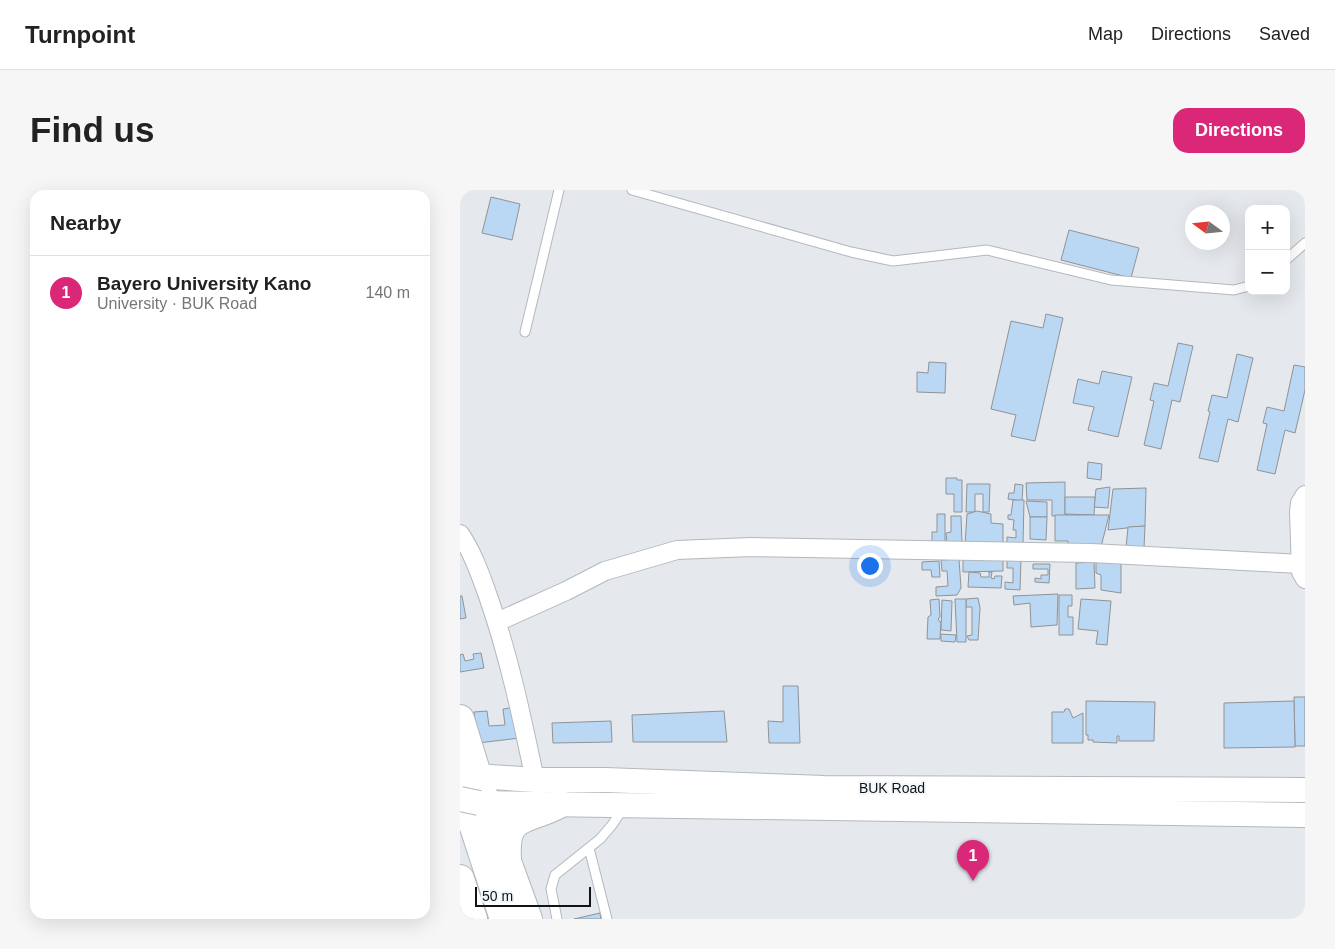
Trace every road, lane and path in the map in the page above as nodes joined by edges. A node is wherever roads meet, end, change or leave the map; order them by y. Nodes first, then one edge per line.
1 (559, 190) edge
2 (632, 190) edge
3 (1305, 243) edge
4 (1290, 256) edge
5 (1245, 287) edge
6 (526, 332) dead end
7 (1303, 500) edge
8 (460, 534) edge
9 (1303, 571) edge
10 (497, 622) junction
11 (460, 719) edge
12 (536, 780) junction
13 (471, 788) edge
14 (1295, 790) edge
15 (559, 804) junction
16 (625, 805) junction
17 (1295, 814) edge
18 (589, 848) junction
19 (507, 860) junction
20 (460, 880) edge
21 (473, 919) edge
22 (504, 919) edge
23 (528, 919) edge
24 (557, 919) edge
25 (606, 919) edge

1 - 6 lane
2 - 5 lane
3 - 4 lane
7 - 9 street
8 - 10 street
9 - 10 street
10 - 12 street
11 - 13 main road
12 - 13 main road, BUK Road
12 - 14 main road, BUK Road
13 - 15 main road, BUK Road
13 - 19 main road
13 - 22 main road
14 - 17 main road
15 - 16 main road, BUK Road
15 - 19 main road
16 - 17 main road, BUK Road
16 - 18 lane
18 - 24 lane
18 - 25 lane
19 - 23 main road
20 - 21 main road

